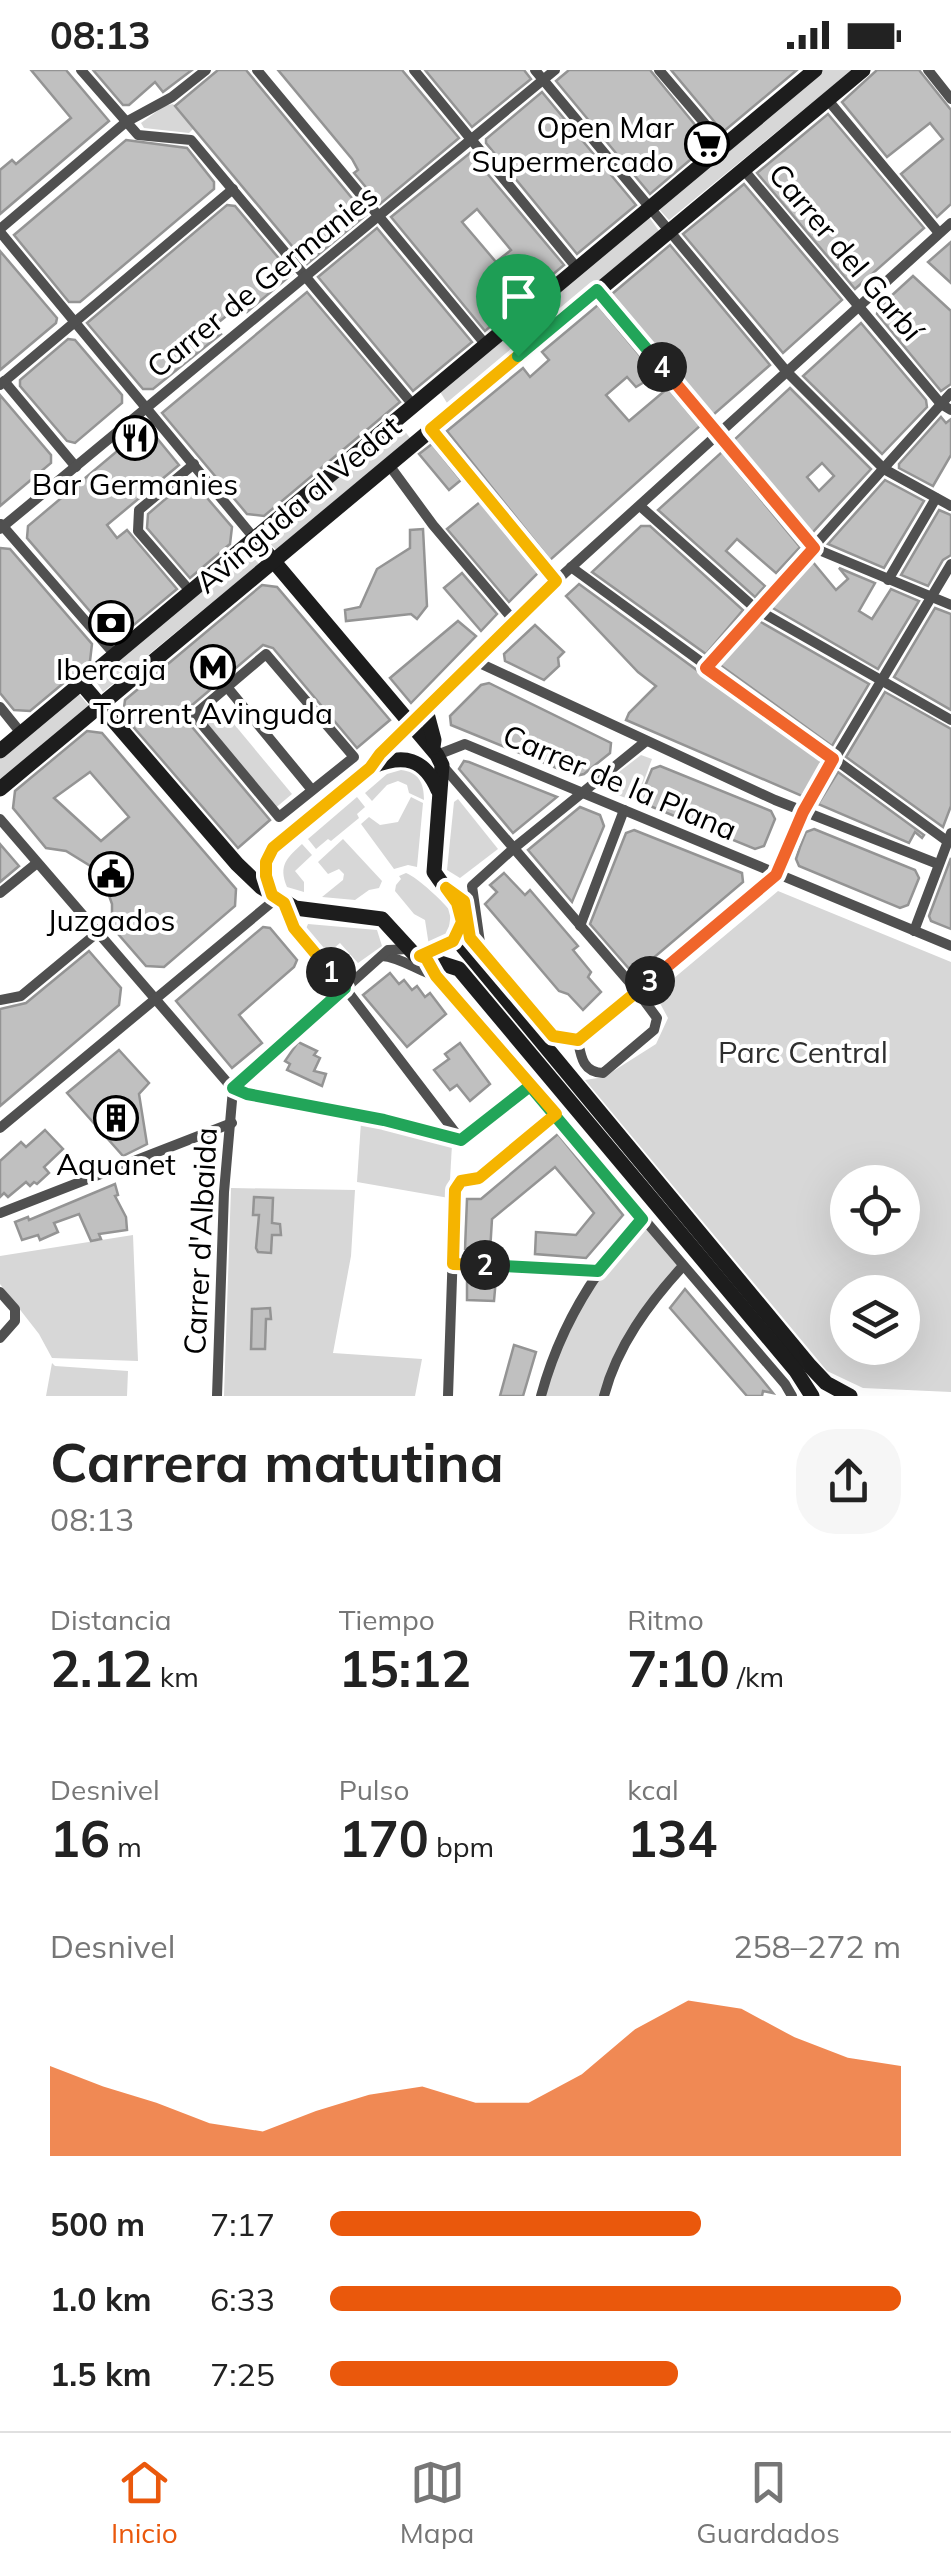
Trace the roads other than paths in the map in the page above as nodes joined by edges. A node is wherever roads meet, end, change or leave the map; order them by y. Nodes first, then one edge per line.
1 (81, 70) edge
2 (206, 70) edge
3 (256, 70) edge
4 (414, 70) edge
5 (534, 70) edge
6 (556, 70) edge
7 (659, 70) edge
8 (862, 70) edge
9 (928, 70) edge
10 (810, 72) edge
11 (543, 80) junction
12 (827, 99) junction
13 (951, 99) edge
14 (126, 122) junction
15 (472, 140) junction
16 (724, 146) junction
17 (743, 169) junction
18 (233, 189) junction
19 (650, 208) junction
20 (380, 217) junction
21 (951, 223) edge
22 (0, 230) edge
23 (669, 230) junction
24 (939, 234) junction
25 (578, 268) junction
26 (307, 278) junction
27 (597, 290) junction
28 (860, 306) junction
29 (73, 321) junction
30 (486, 344) junction
31 (787, 372) junction
32 (2, 383) edge
33 (951, 393) edge
34 (415, 406) junction
35 (946, 407) edge
36 (146, 408) junction
37 (432, 428) junction
38 (720, 435) junction
39 (194, 464) junction
40 (390, 465) junction
41 (76, 466) junction
42 (884, 469) junction
43 (936, 498) junction
44 (640, 506) junction
45 (951, 506) edge
46 (1, 526) edge
47 (255, 539) junction
48 (814, 548) junction
49 (273, 560) junction
50 (951, 564) edge
51 (572, 567) junction
52 (888, 580) junction
53 (556, 581) junction
54 (192, 592) junction
55 (931, 597) junction
56 (951, 605) edge
57 (756, 609) junction
58 (514, 622) junction
59 (115, 655) junction
60 (475, 662) junction
61 (706, 668) junction
62 (882, 680) junction
63 (81, 683) junction
64 (227, 687) junction
65 (98, 704) junction
66 (0, 707) edge
67 (426, 710) junction
68 (951, 720) edge
69 (412, 724) junction
70 (21, 733) junction
71 (645, 742) junction
72 (0, 751) edge
73 (437, 756) junction
74 (833, 759) junction
75 (370, 768) junction
76 (0, 788) edge
77 (312, 790) junction
78 (582, 793) junction
79 (440, 797) junction
80 (624, 810) junction
81 (803, 812) junction
82 (0, 819) edge
83 (949, 837) edge
84 (514, 848) junction
85 (37, 863) junction
86 (938, 864) junction
87 (776, 875) junction
88 (446, 888) junction
89 (0, 894) edge
90 (278, 899) junction
91 (462, 922) junction
92 (580, 926) junction
93 (914, 931) junction
94 (97, 933) junction
95 (951, 946) edge
96 (481, 950) junction
97 (419, 954) junction
98 (382, 956) junction
99 (436, 976) junction
100 (345, 988) junction
101 (638, 992) junction
102 (0, 1000) edge
103 (154, 1000) junction
104 (578, 1040) junction
105 (530, 1086) junction
106 (233, 1088) junction
107 (556, 1114) junction
108 (232, 1123) junction
109 (0, 1128) edge
110 (461, 1140) junction
111 (0, 1213) edge
112 (642, 1219) junction
113 (453, 1264) junction
114 (684, 1266) junction
115 (598, 1271) junction
116 (0, 1292) edge
117 (0, 1338) edge
118 (217, 1396) edge
119 (448, 1396) edge
120 (541, 1396) edge
121 (604, 1396) edge
122 (792, 1396) edge
123 (812, 1396) edge
124 (850, 1396) edge

1 - 14 street
2 - 14 street
3 - 20 street
4 - 15 street
5 - 11 street
6 - 11 street, Carrer de Germanies
7 - 16 street
8 - 12 street, Avinguda al Vedat
9 - 13 street
10 - 16 street, Avinguda al Vedat
11 - 15 street, Carrer de Germanies
11 - 19 street
12 - 17 street, Avinguda al Vedat
12 - 24 street
14 - 18 street
14 - 22 street
15 - 20 street, Carrer de Germanies
15 - 25 street
16 - 19 street, Avinguda al Vedat
17 - 23 street, Avinguda al Vedat
17 - 28 street, Carrer del Garbí
18 - 26 street
18 - 29 street
19 - 23 street
19 - 25 street, Avinguda al Vedat
20 - 26 street, Carrer de Germanies
20 - 30 street
21 - 24 street
22 - 29 street
23 - 27 street, Avinguda al Vedat
23 - 31 street
24 - 28 street
25 - 30 street, Avinguda al Vedat
26 - 34 street
26 - 36 street, Carrer de Germanies
27 - 37 street, Avinguda al Vedat
27 - 38 street
28 - 31 street
28 - 35 street, Carrer del Garbí
29 - 32 street
29 - 36 street
30 - 34 street, Avinguda al Vedat
31 - 38 street
31 - 42 street
32 - 41 street
33 - 35 street
34 - 37 street
34 - 37 street
34 - 47 street, Avinguda al Vedat
35 - 42 street
36 - 39 street
36 - 41 street, Carrer de Germanies
37 - 40 street, Avinguda al Vedat
37 - 53 street
38 - 44 street
38 - 48 street
39 - 47 street
39 - 54 street
40 - 49 street, Avinguda al Vedat
40 - 58 street
41 - 46 street, Carrer de Germanies
42 - 43 street
42 - 48 street
43 - 45 street
43 - 52 street
44 - 51 street
44 - 57 street
46 - 59 street
47 - 49 street
47 - 54 street, Avinguda al Vedat
48 - 52 street
48 - 57 street
49 - 65 street, Avinguda al Vedat
49 - 69 street
50 - 55 street
51 - 53 street
51 - 61 street
52 - 55 street
53 - 58 street
54 - 59 street, Avinguda al Vedat
55 - 56 street
55 - 62 street
57 - 61 street
57 - 62 street
58 - 60 street
59 - 63 street, Avinguda al Vedat
60 - 67 street
60 - 71 street
61 - 74 street
62 - 68 street
62 - 74 street
63 - 65 street
63 - 70 street, Avinguda al Vedat
64 - 77 street
64 - 77 street
64 - 77 street
65 - 76 street, Avinguda al Vedat
65 - 90 street
66 - 70 street
67 - 69 street
67 - 73 street
69 - 73 street
69 - 75 street
70 - 72 street, Avinguda al Vedat
71 - 78 street
71 - 81 street
73 - 78 street, Carrer de la Plana
73 - 79 street
73 - 84 street
74 - 81 street
74 - 83 street
75 - 79 street
75 - 90 street
78 - 80 street, Carrer de la Plana
78 - 84 street
79 - 88 street
80 - 87 street, Carrer de la Plana
80 - 92 street
81 - 86 street
81 - 87 street
82 - 85 street
83 - 86 street
84 - 92 street
84 - 96 street
85 - 89 street
85 - 94 street
86 - 93 street
87 - 93 street, Carrer de la Plana
87 - 101 street
88 - 91 street
88 - 96 street
90 - 97 street
90 - 100 street
90 - 103 street
91 - 97 street
91 - 124 street
92 - 101 street
93 - 95 street, Carrer de la Plana
94 - 102 street
94 - 103 street
96 - 104 street
97 - 98 street
97 - 99 street
97 - 123 street
98 - 99 street
98 - 100 street
99 - 105 street
100 - 106 street
100 - 110 street
101 - 104 street
101 - 104 street
103 - 106 street
103 - 109 street
105 - 107 street
105 - 110 street
106 - 108 street, Carrer d'Albaida
106 - 110 street
107 - 112 street
107 - 113 street
108 - 111 street
108 - 118 street, Carrer d'Albaida
112 - 114 street
112 - 115 street
113 - 115 street
113 - 119 street
114 - 121 street
114 - 122 street
115 - 120 street
116 - 117 street

